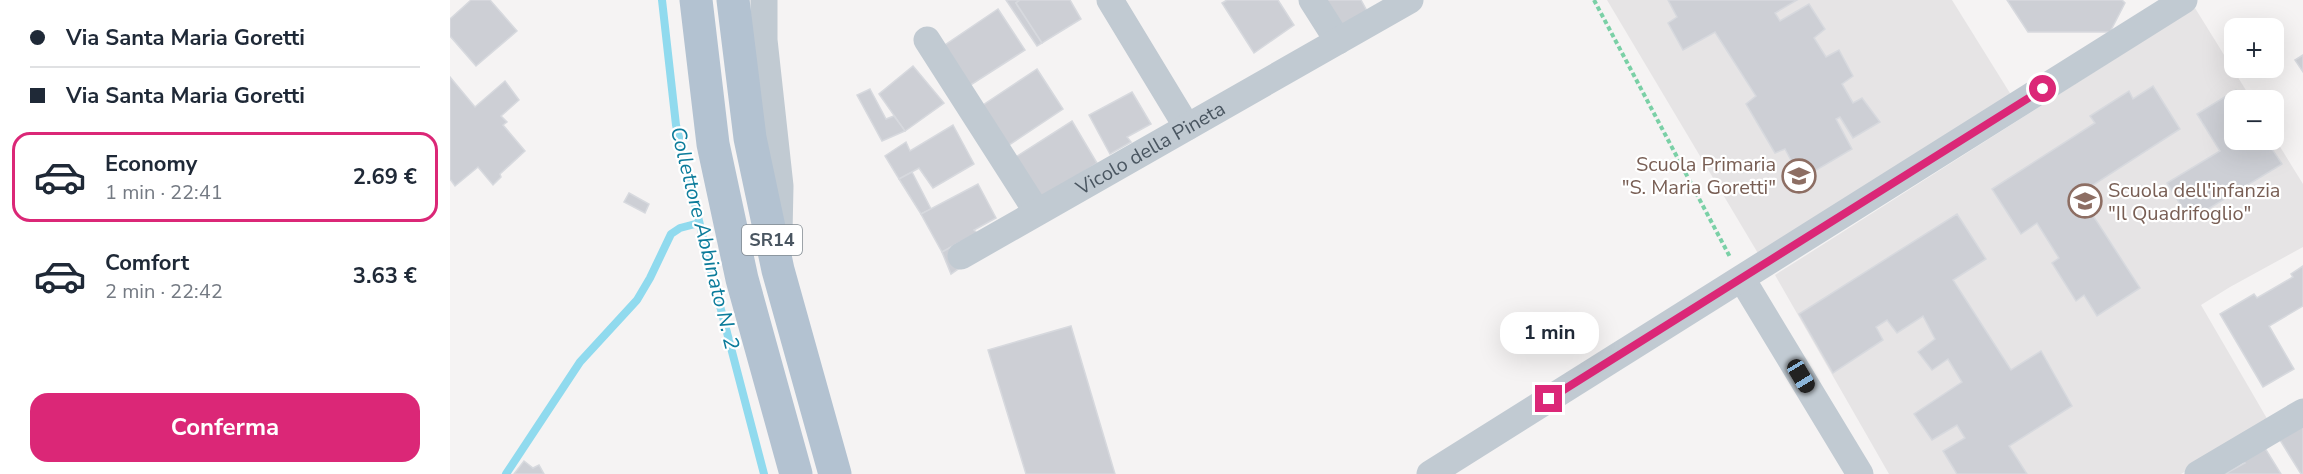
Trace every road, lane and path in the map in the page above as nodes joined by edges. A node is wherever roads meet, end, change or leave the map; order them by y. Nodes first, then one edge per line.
1 (696, 0) edge
2 (733, 0) edge
3 (764, 0) edge
4 (1110, 0) edge
5 (1311, 0) edge
6 (1410, 0) edge
7 (1594, 0) edge
8 (2184, 0) edge
9 (927, 40) dead end
10 (1338, 41) junction
11 (1187, 127) junction
12 (1037, 212) junction
13 (961, 256) dead end
14 (778, 270) junction
15 (1742, 279) junction
16 (2303, 412) edge
17 (835, 473) edge
18 (796, 474) edge
19 (1430, 474) edge
20 (1860, 474) edge
21 (2198, 474) edge

1 - 18 main road, SR14
2 - 14 main road, SR14
3 - 14 street
4 - 11 street
5 - 10 street
6 - 10 street, Vicolo della Pineta
7 - 15 path
8 - 15 street
9 - 12 street
10 - 11 street, Vicolo della Pineta
11 - 12 street, Vicolo della Pineta
12 - 13 street, Vicolo della Pineta
14 - 17 main road, SR14
15 - 19 street
15 - 20 street
16 - 21 street

